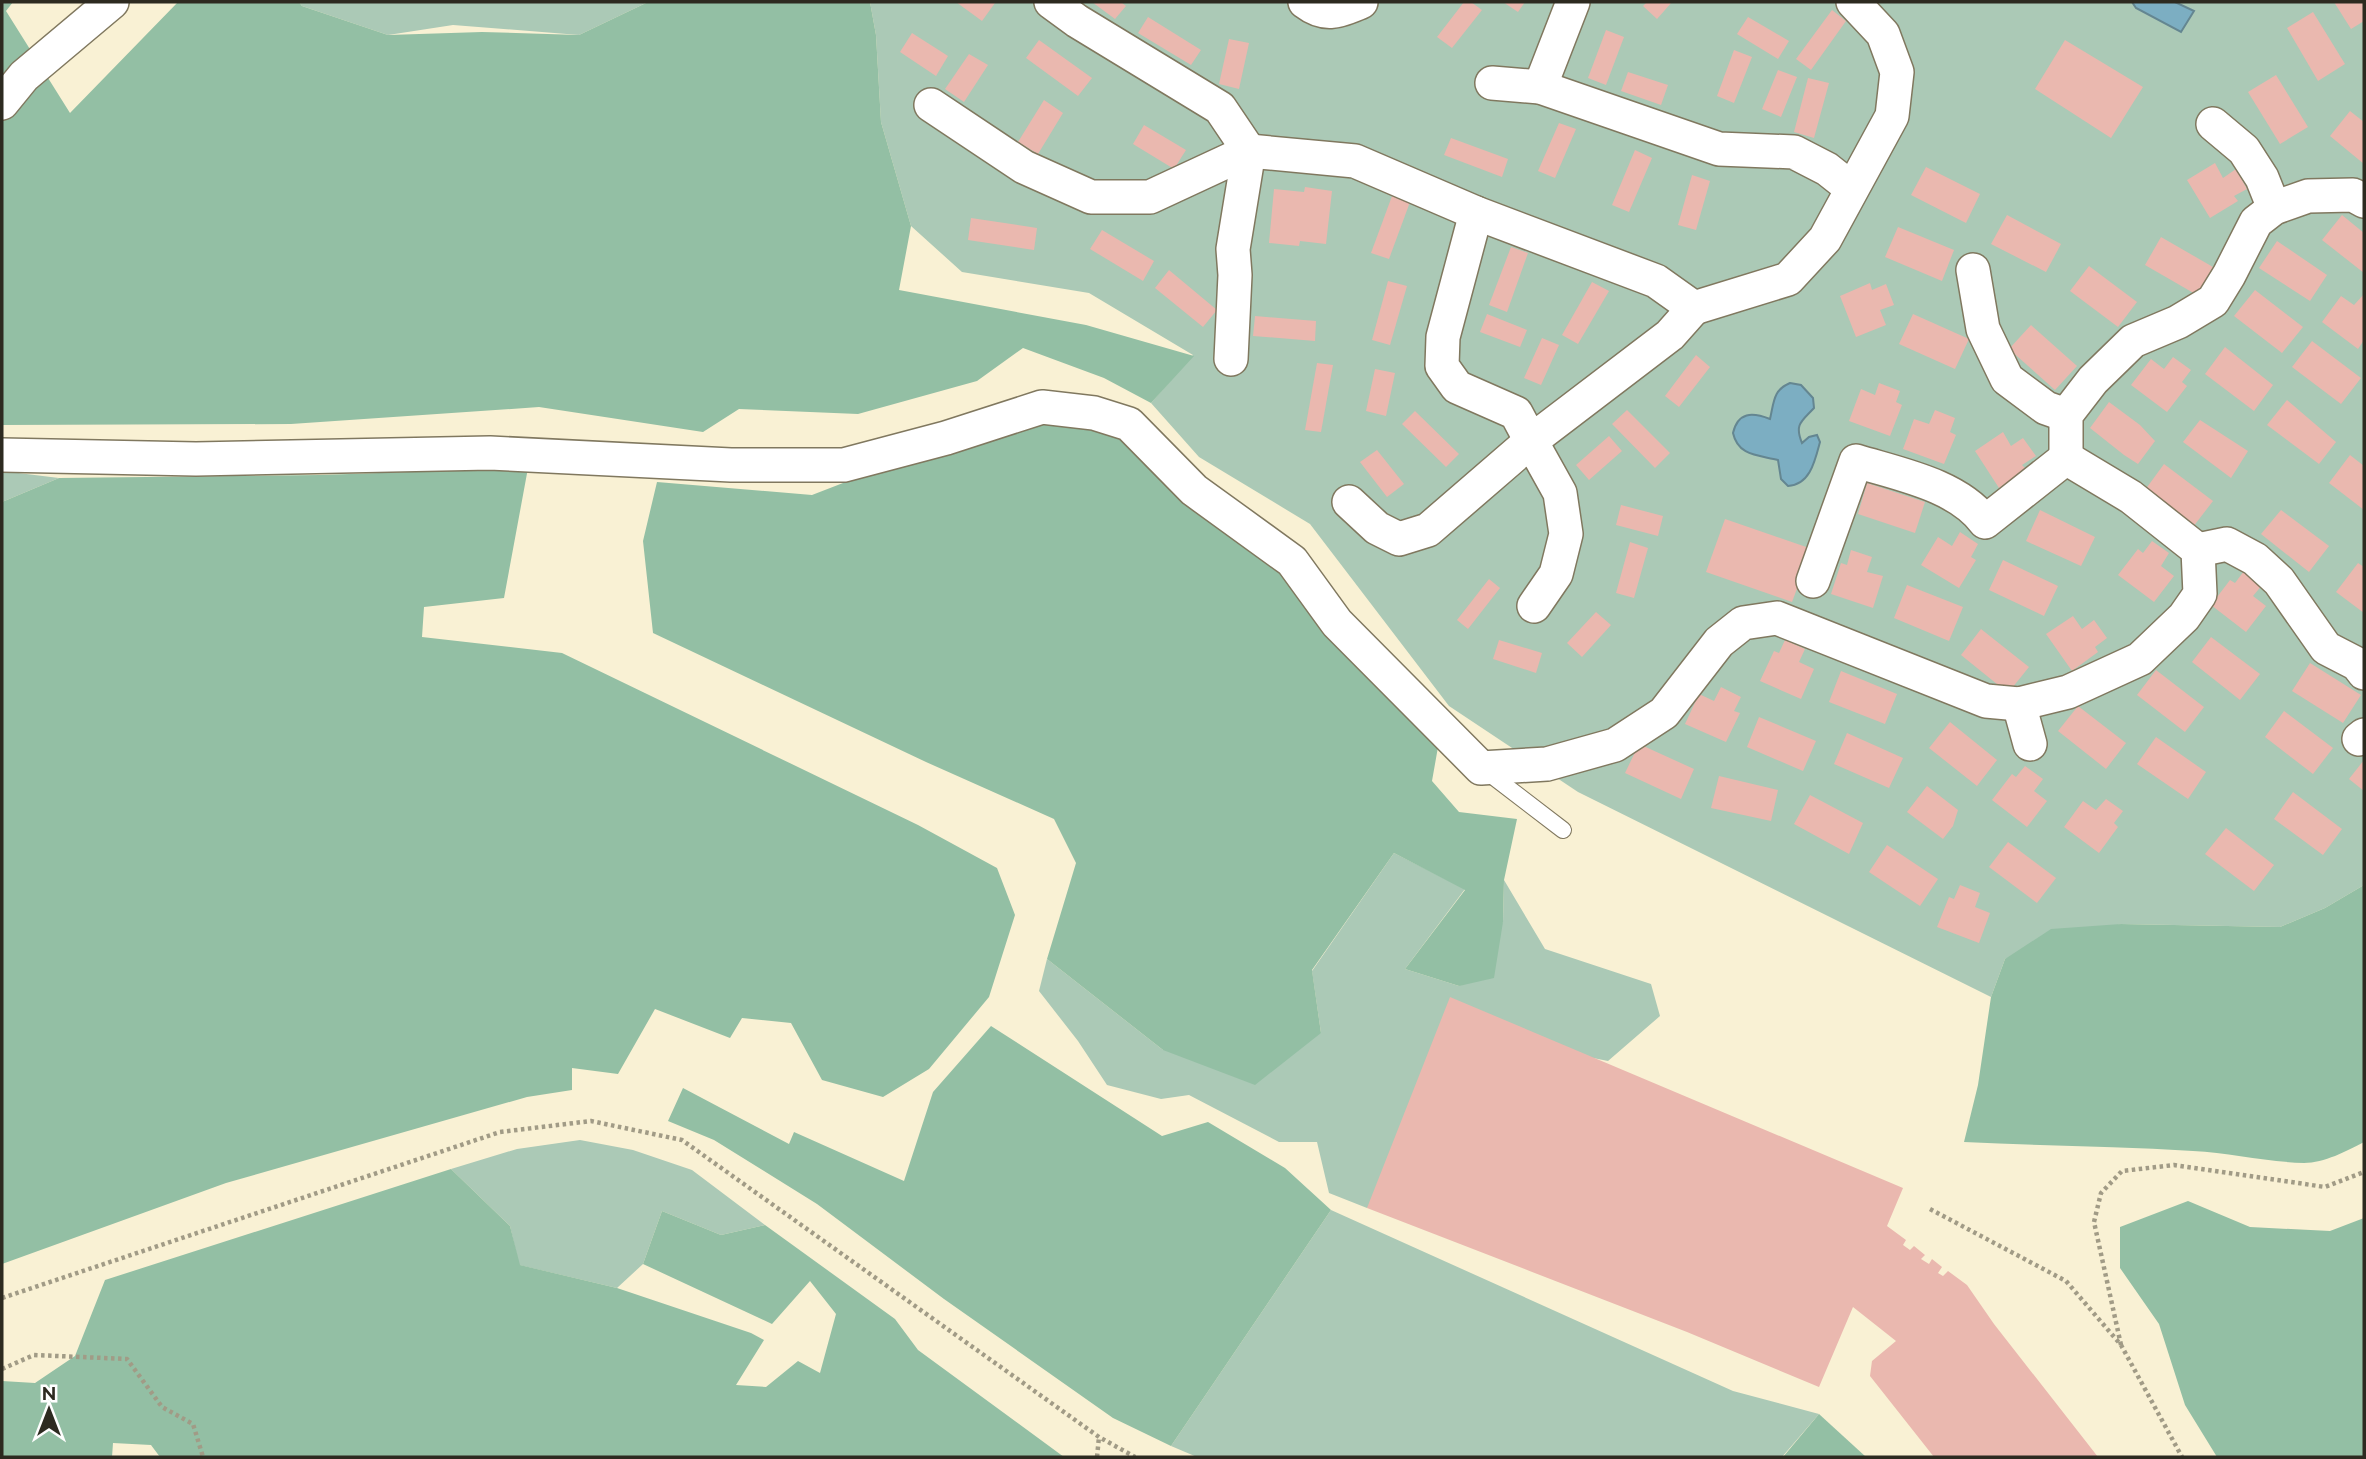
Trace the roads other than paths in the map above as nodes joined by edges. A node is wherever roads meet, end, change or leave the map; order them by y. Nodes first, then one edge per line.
1 (112, 2) edge
2 (1051, 2) edge
3 (1305, 2) edge
4 (1361, 2) edge
5 (1573, 2) edge
6 (1853, 2) edge
7 (1492, 83) dead end
8 (1540, 87) junction
9 (2, 103) edge
10 (931, 105) dead end
11 (2213, 124) dead end
12 (1249, 151) junction
13 (1851, 188) junction
14 (2364, 201) edge
15 (2274, 208) junction
16 (1476, 213) junction
17 (1973, 270) dead end
18 (1694, 307) junction
19 (1231, 359) dead end
20 (2066, 415) junction
21 (1531, 441) junction
22 (2, 455) edge
23 (2066, 458) junction
24 (1349, 502) dead end
25 (2198, 550) junction
26 (1814, 581) dead end
27 (1534, 606) dead end
28 (2364, 674) edge
29 (2019, 704) junction
30 (2031, 744) dead end
31 (1481, 768) junction
32 (1563, 830) dead end

1 - 9 street
2 - 12 street
3 - 4 street
5 - 8 street
6 - 13 street
7 - 8 street
8 - 13 street
10 - 12 street
11 - 15 street
12 - 16 street
12 - 19 street
13 - 18 street
14 - 15 street
15 - 20 street
16 - 18 street
16 - 21 street
17 - 20 street
18 - 21 street
20 - 23 street
21 - 24 street
21 - 27 street
22 - 31 street
23 - 25 street
23 - 26 street
25 - 28 street
25 - 29 street
29 - 30 street
29 - 31 street
31 - 32 lane

